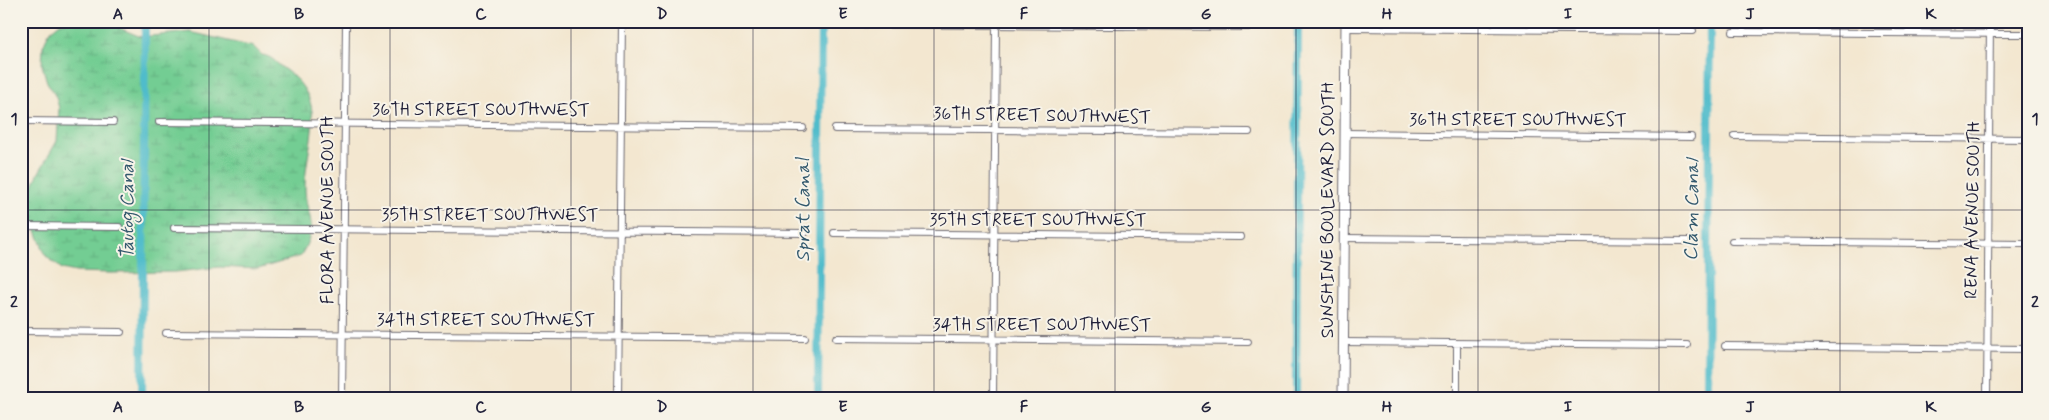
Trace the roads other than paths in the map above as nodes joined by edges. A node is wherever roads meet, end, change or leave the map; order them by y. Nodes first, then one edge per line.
1 (346, 21) edge
2 (584, 21) edge
3 (622, 21) edge
4 (1990, 21) edge
5 (996, 23) edge
6 (804, 24) dead end
7 (841, 24) dead end
8 (1346, 25) edge
9 (1248, 27) dead end
10 (1693, 31) dead end
11 (1733, 32) dead end
12 (1990, 34) junction
13 (2028, 34) edge
14 (21, 121) edge
15 (113, 122) dead end
16 (159, 122) dead end
17 (344, 124) junction
18 (621, 126) junction
19 (803, 128) dead end
20 (835, 129) dead end
21 (995, 130) junction
22 (1249, 132) dead end
23 (1345, 133) junction
24 (1692, 136) dead end
25 (1734, 136) dead end
26 (1989, 139) junction
27 (2028, 139) edge
28 (21, 226) edge
29 (119, 228) dead end
30 (174, 228) dead end
31 (344, 229) junction
32 (620, 232) junction
33 (805, 233) dead end
34 (834, 234) dead end
35 (994, 235) junction
36 (1241, 237) dead end
37 (1344, 238) junction
38 (1688, 241) dead end
39 (1732, 241) dead end
40 (1988, 244) junction
41 (2028, 244) edge
42 (21, 331) edge
43 (121, 332) dead end
44 (166, 333) dead end
45 (342, 334) junction
46 (619, 336) junction
47 (805, 338) dead end
48 (836, 338) dead end
49 (993, 340) junction
50 (1248, 342) dead end
51 (1343, 342) junction
52 (1457, 344) junction
53 (1687, 345) dead end
54 (1725, 346) dead end
55 (1988, 348) junction
56 (2028, 348) edge
57 (342, 399) edge
58 (618, 399) edge
59 (993, 399) edge
60 (1343, 399) edge
61 (1457, 399) edge
62 (1987, 399) edge

1 - 17 street, FLORA AVENUE SOUTH
2 - 3 street
3 - 6 street
3 - 18 street
4 - 12 street, RENA AVENUE SOUTH
5 - 7 street
5 - 9 street
5 - 21 street
8 - 10 street
8 - 23 street, SUNSHINE BOULEVARD SOUTH
11 - 12 street
12 - 13 street
12 - 26 street, RENA AVENUE SOUTH
14 - 15 street
16 - 17 street, 36TH STREET SOUTHWEST
17 - 18 street, 36TH STREET SOUTHWEST
17 - 31 street, FLORA AVENUE SOUTH
18 - 19 street, 36TH STREET SOUTHWEST
18 - 32 street
20 - 21 street, 36TH STREET SOUTHWEST
21 - 22 street, 36TH STREET SOUTHWEST
21 - 35 street
23 - 24 street, 36TH STREET SOUTHWEST
23 - 37 street, SUNSHINE BOULEVARD SOUTH
25 - 26 street
26 - 27 street
26 - 40 street, RENA AVENUE SOUTH
28 - 29 street
30 - 31 street, 35TH STREET SOUTHWEST
31 - 32 street, 35TH STREET SOUTHWEST
31 - 45 street, FLORA AVENUE SOUTH
32 - 33 street, 35TH STREET SOUTHWEST
32 - 46 street
34 - 35 street, 35TH STREET SOUTHWEST
35 - 36 street, 35TH STREET SOUTHWEST
35 - 49 street
37 - 38 street
37 - 51 street, SUNSHINE BOULEVARD SOUTH
39 - 40 street
40 - 41 street
40 - 55 street, RENA AVENUE SOUTH
42 - 43 street
44 - 45 street, 34TH STREET SOUTHWEST
45 - 46 street, 34TH STREET SOUTHWEST
45 - 57 street, FLORA AVENUE SOUTH
46 - 47 street, 34TH STREET SOUTHWEST
46 - 58 street
48 - 49 street, 34TH STREET SOUTHWEST
49 - 50 street, 34TH STREET SOUTHWEST
49 - 59 street
51 - 52 street
51 - 60 street, SUNSHINE BOULEVARD SOUTH
52 - 53 street
52 - 61 street
54 - 55 street
55 - 56 street
55 - 62 street, RENA AVENUE SOUTH

